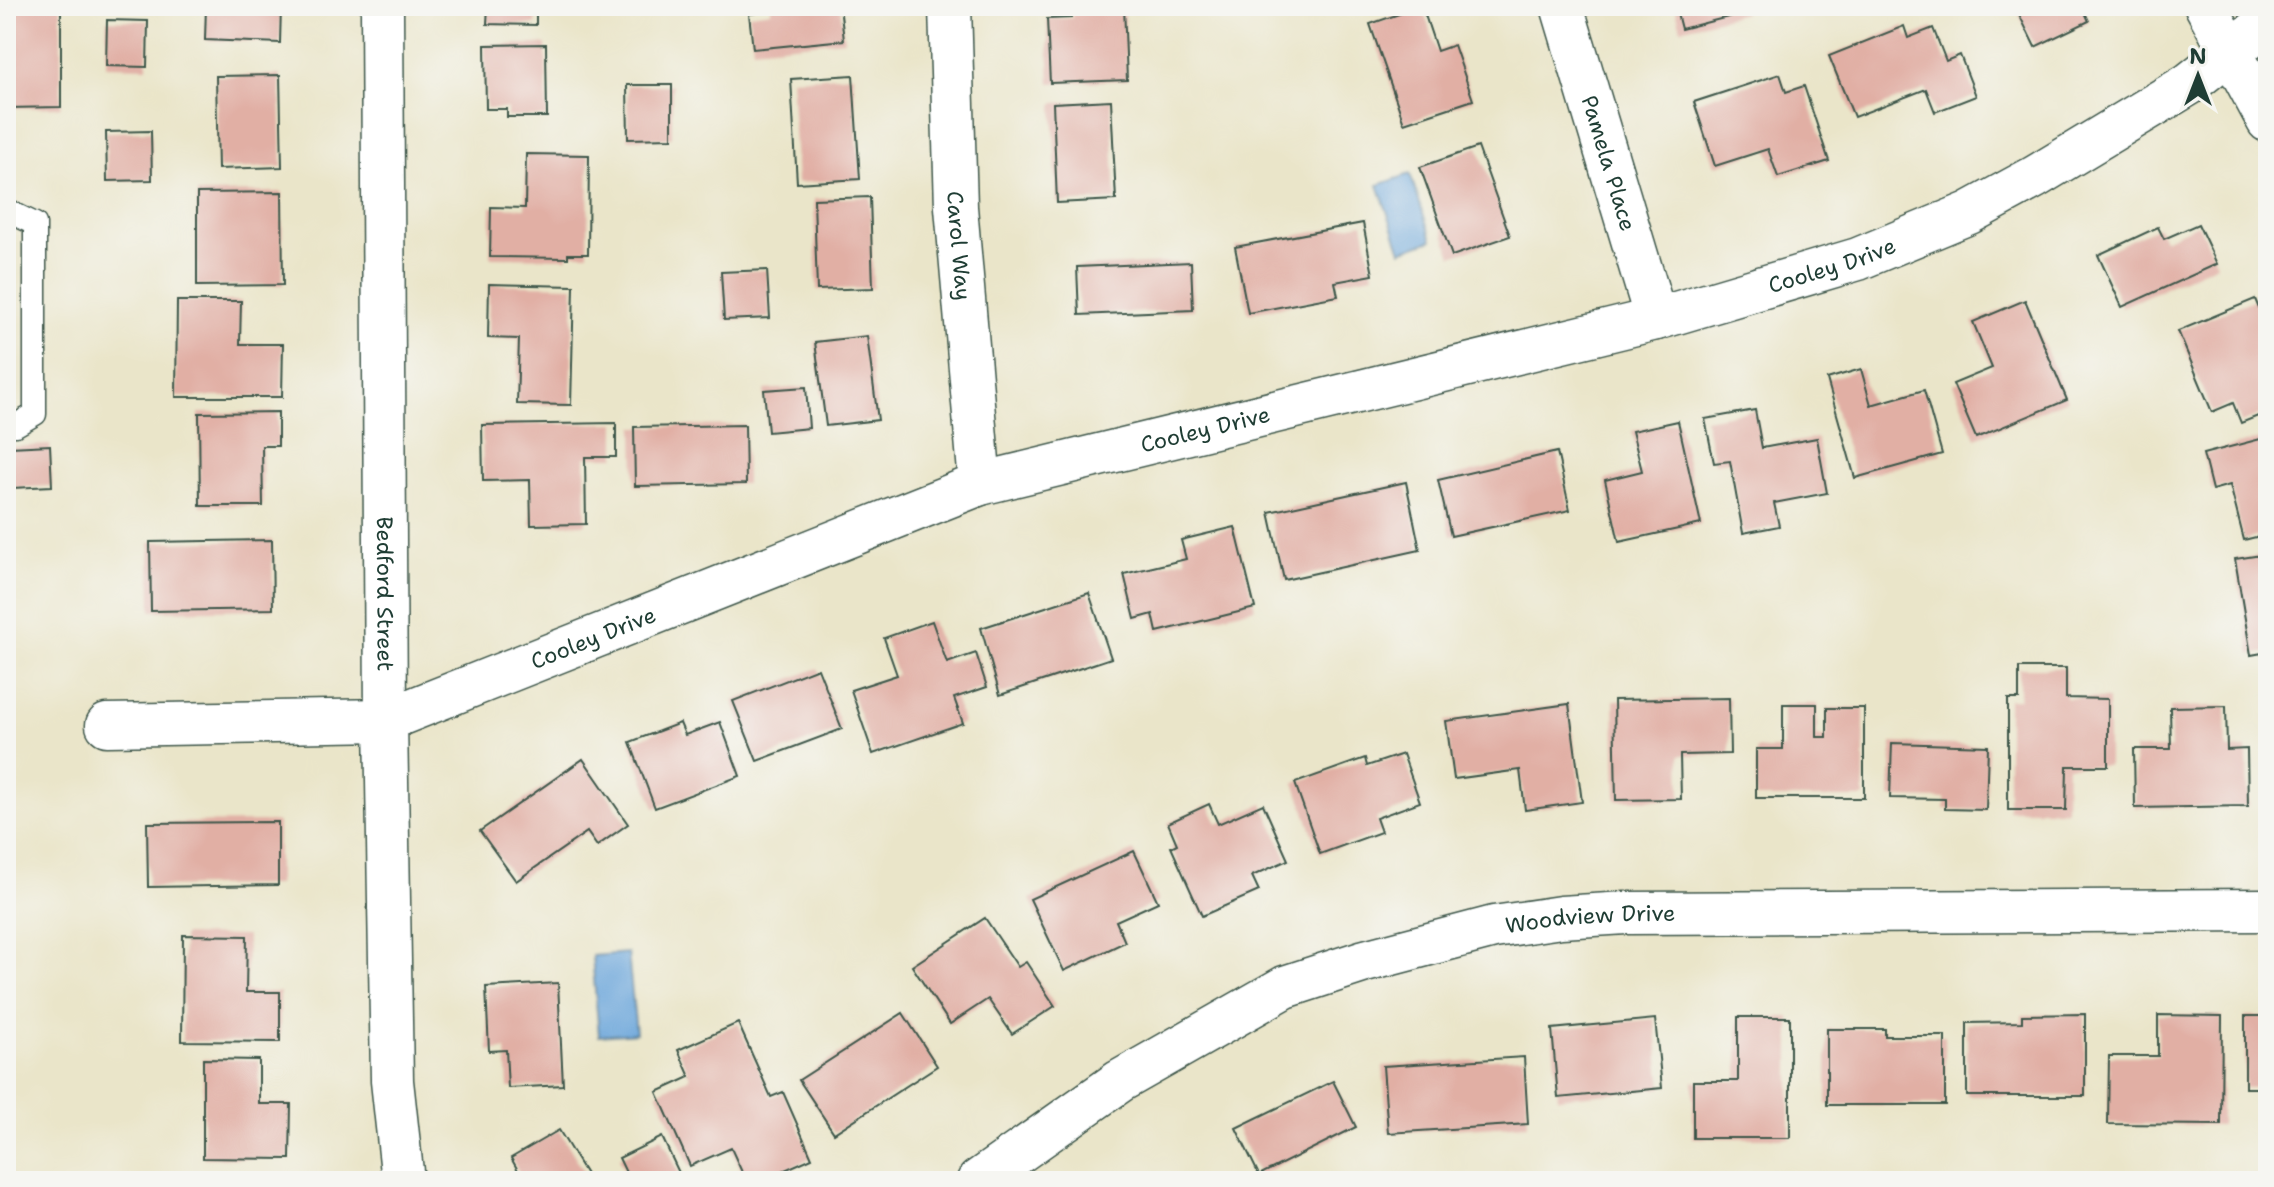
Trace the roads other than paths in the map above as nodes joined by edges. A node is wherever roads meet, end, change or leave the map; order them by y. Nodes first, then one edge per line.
1 (382, 6) edge
2 (950, 6) edge
3 (1562, 6) edge
4 (2206, 6) edge
5 (2268, 22) edge
6 (2230, 52) junction
7 (2268, 121) edge
8 (6, 210) edge
9 (1656, 319) junction
10 (6, 425) edge
11 (980, 484) junction
12 (386, 720) junction
13 (107, 725) dead end
14 (2268, 910) edge
15 (403, 1181) edge
16 (978, 1181) edge

1 - 12 street, Bedford Street
2 - 11 street, Carol Way
3 - 9 street, Pamela Place
4 - 6 street
5 - 6 street, Cooley Drive
6 - 7 street
6 - 9 street, Cooley Drive
8 - 10 lane
9 - 11 street, Cooley Drive
11 - 12 street, Cooley Drive
12 - 13 street, Cooley Drive
12 - 15 street, Bedford Street
14 - 16 street, Woodview Drive

